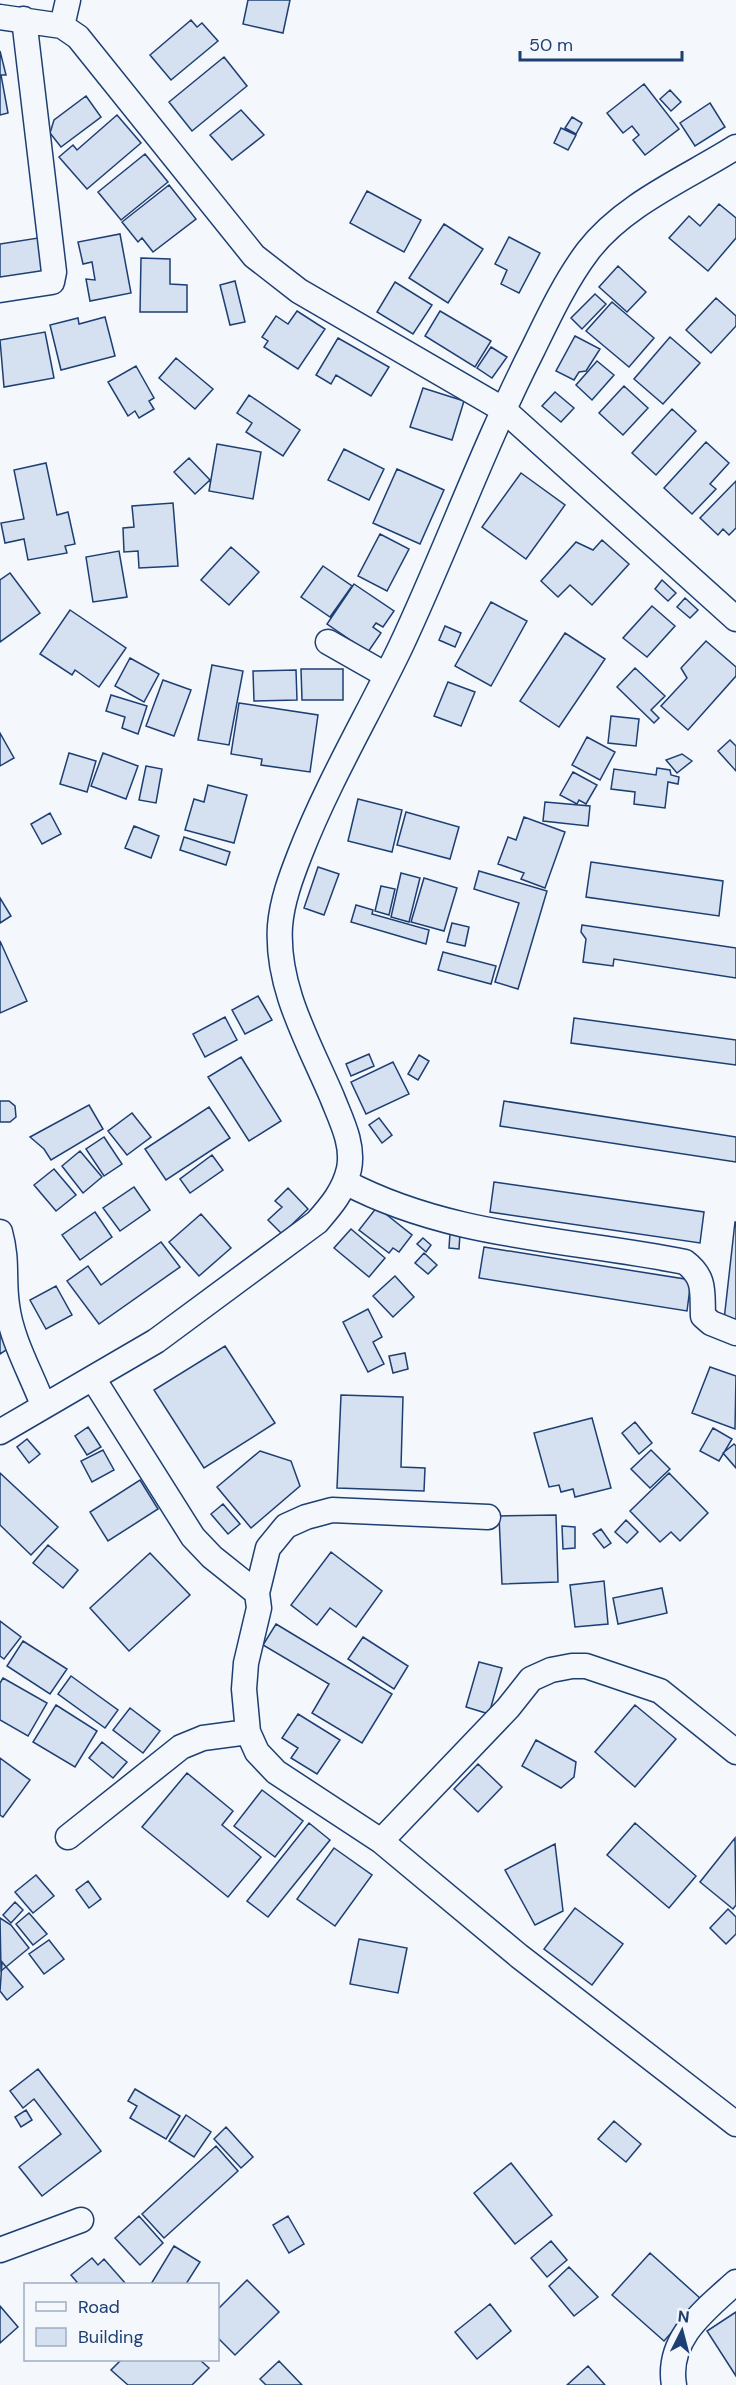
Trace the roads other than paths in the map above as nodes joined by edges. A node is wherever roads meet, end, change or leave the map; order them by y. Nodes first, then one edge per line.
1 (68, 0) edge
2 (0, 17) edge
3 (24, 19) junction
4 (62, 26) junction
5 (731, 158) edge
6 (0, 290) edge
7 (504, 410) junction
8 (736, 619) edge
9 (328, 642) dead end
10 (386, 675) junction
11 (345, 1182) junction
12 (0, 1232) edge
13 (736, 1333) edge
14 (94, 1380) junction
15 (44, 1405) junction
16 (0, 1432) edge
17 (488, 1517) dead end
18 (256, 1593) junction
19 (248, 1732) junction
20 (736, 1752) edge
21 (68, 1837) dead end
22 (381, 1841) junction
23 (736, 2124) edge
24 (81, 2220) dead end
25 (0, 2250) edge
26 (736, 2282) edge
27 (674, 2385) edge

1 - 4 street
2 - 3 street
3 - 4 street
3 - 6 street
4 - 7 street
5 - 7 street
7 - 8 street
7 - 10 street
9 - 10 street
10 - 11 street
11 - 13 street
11 - 14 street
12 - 15 street
14 - 15 street
14 - 18 street
15 - 16 street
17 - 18 street
18 - 19 street
19 - 21 street
19 - 22 street
20 - 22 street
22 - 23 street
24 - 25 street
26 - 27 street

